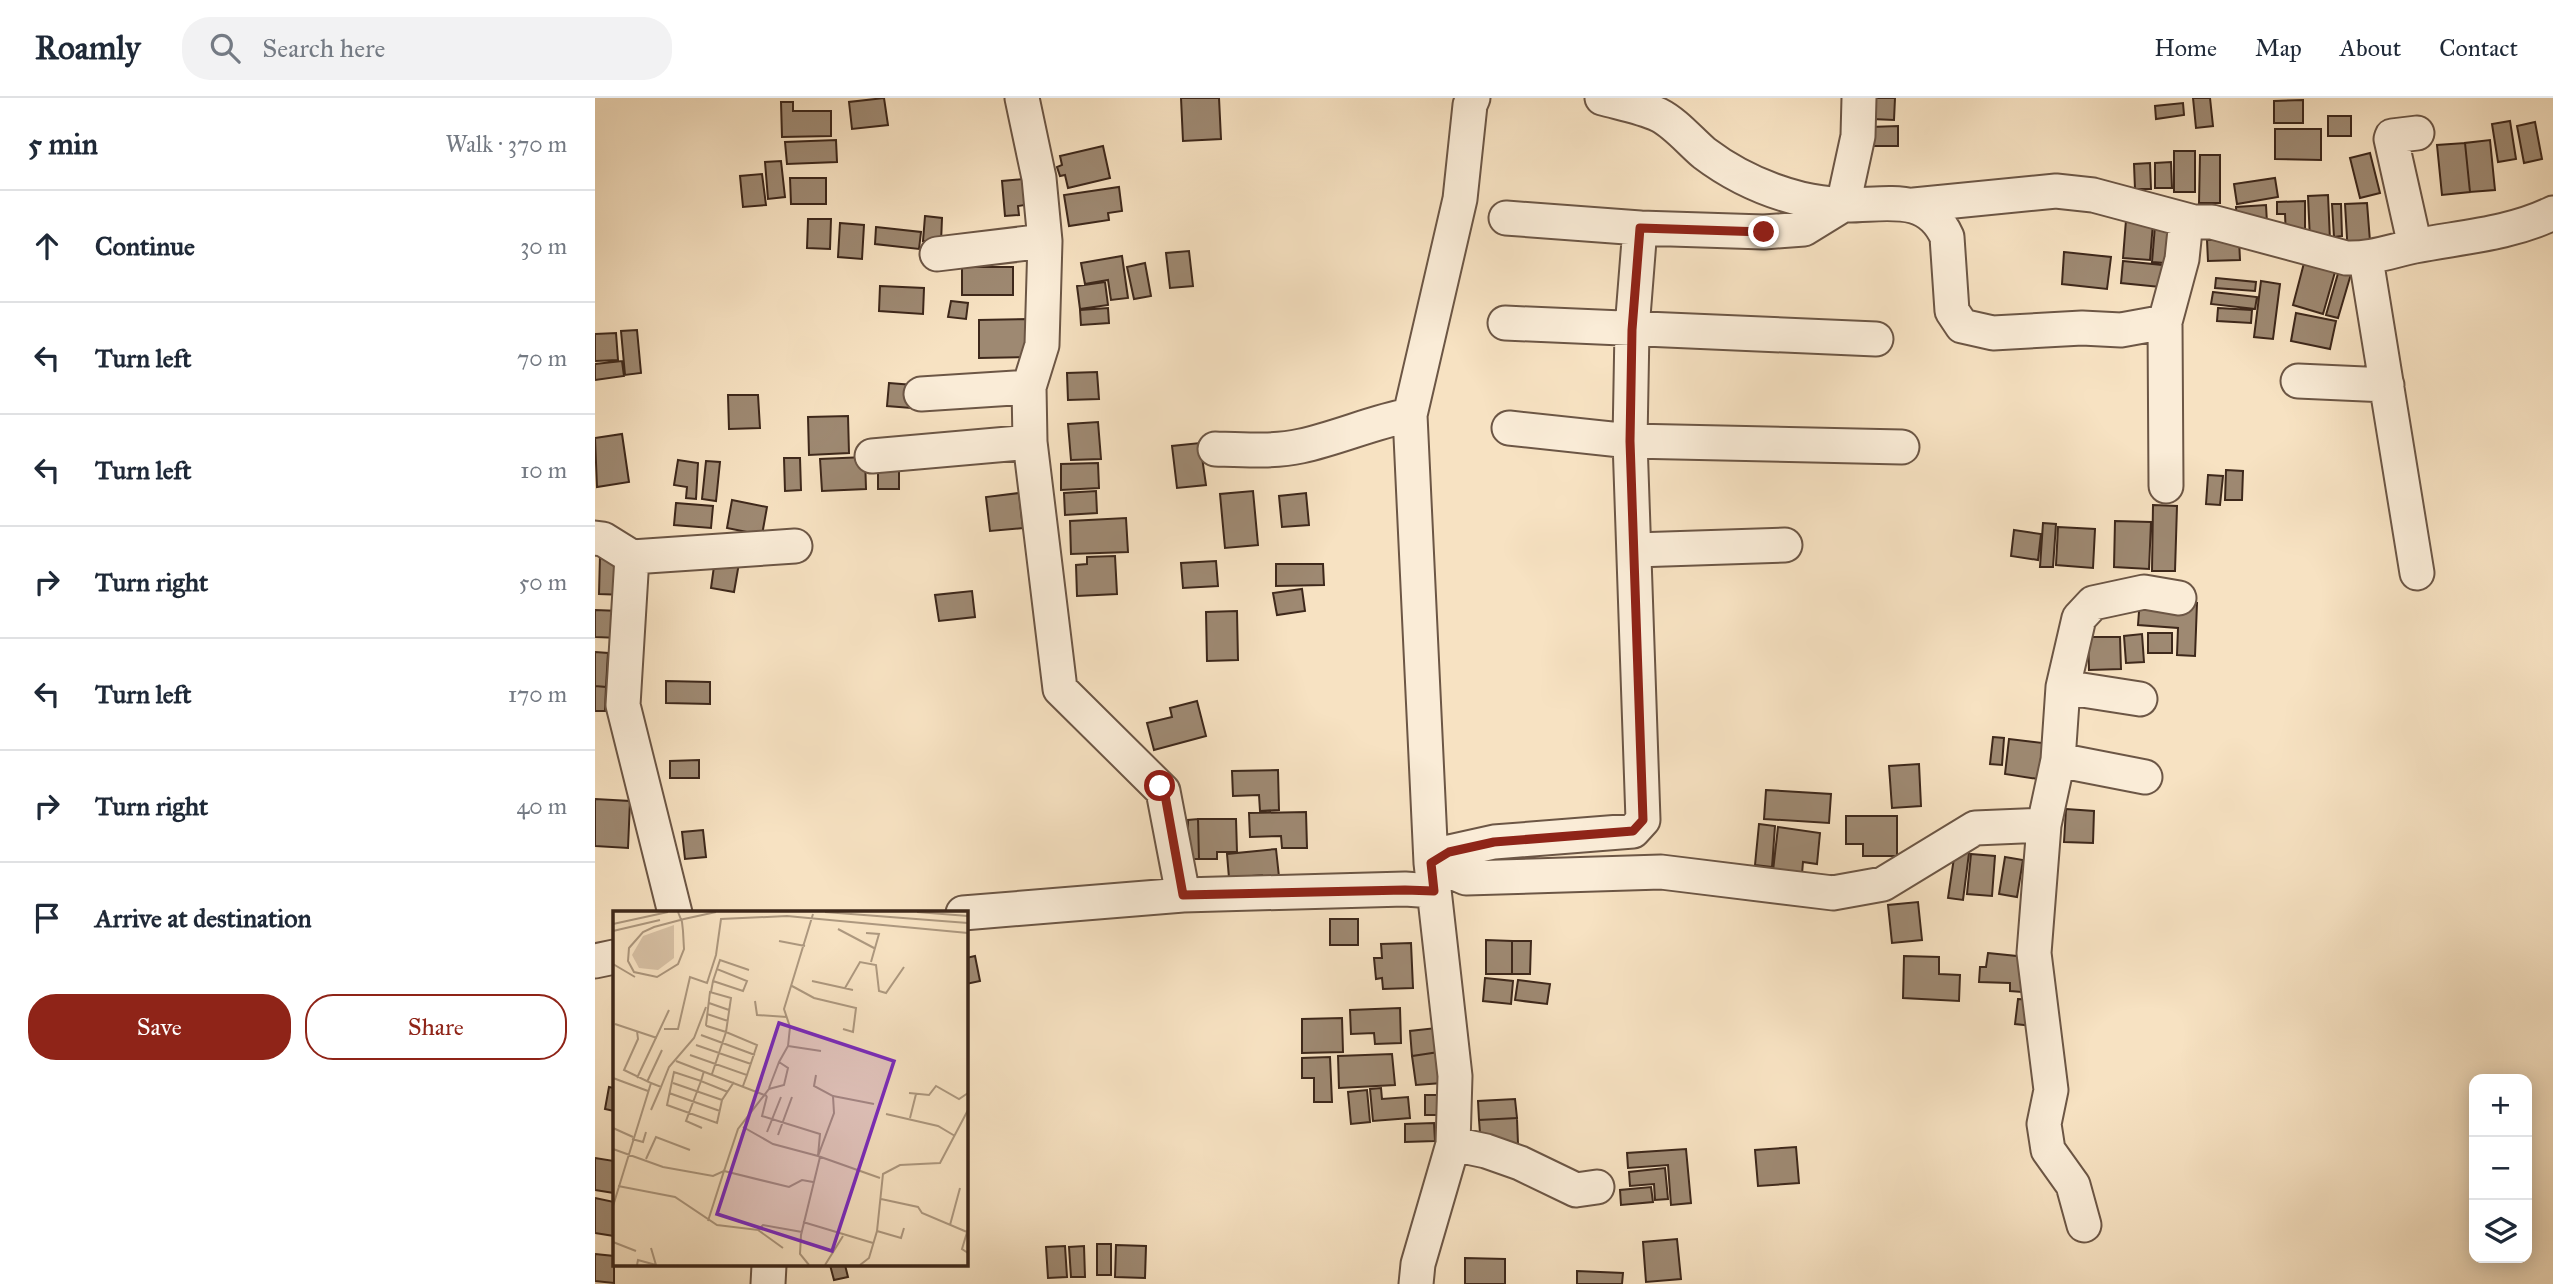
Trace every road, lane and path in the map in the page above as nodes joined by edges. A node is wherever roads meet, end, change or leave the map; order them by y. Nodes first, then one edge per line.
1 (1022, 98) edge
2 (1473, 98) edge
3 (1602, 98) edge
4 (1859, 98) edge
5 (2417, 133) dead end
6 (1843, 205) junction
7 (1914, 205) junction
8 (2553, 213) edge
9 (1506, 218) dead end
10 (2195, 222) junction
11 (1640, 228) junction
12 (1045, 241) junction
13 (2415, 246) junction
14 (937, 254) dead end
15 (2366, 259) junction
16 (2165, 322) junction
17 (1505, 323) dead end
18 (1632, 330) junction
19 (1876, 339) dead end
20 (2298, 381) dead end
21 (2387, 386) junction
22 (1029, 387) junction
23 (921, 394) dead end
24 (1410, 415) junction
25 (1509, 428) dead end
26 (1630, 441) junction
27 (1030, 442) junction
28 (1902, 447) dead end
29 (1215, 449) dead end
30 (872, 456) dead end
31 (2166, 486) dead end
32 (595, 538) edge
33 (1784, 545) dead end
34 (795, 546) dead end
35 (1635, 550) junction
36 (632, 557) junction
37 (2417, 573) dead end
38 (2179, 598) dead end
39 (2063, 687) junction
40 (2140, 699) dead end
41 (2058, 760) junction
42 (2144, 776) dead end
43 (2044, 825) junction
44 (1433, 877) junction
45 (1183, 895) junction
46 (674, 911) edge
47 (968, 913) edge
48 (613, 957) edge
49 (595, 961) edge
50 (1453, 1144) junction
51 (1597, 1187) dead end
52 (2084, 1225) dead end
53 (769, 1266) edge
54 (768, 1284) edge
55 (1416, 1284) edge

1 - 12 street
2 - 24 street
3 - 6 street
4 - 6 street
5 - 13 street
6 - 7 street
6 - 11 street
7 - 10 street
7 - 16 street
8 - 13 street
9 - 11 street
10 - 15 street
10 - 16 street
11 - 18 street
12 - 14 street
12 - 22 street
13 - 15 street
15 - 21 street
16 - 31 street
17 - 18 street
18 - 19 street
18 - 26 street
20 - 21 street
21 - 37 street
22 - 23 street
22 - 27 street
24 - 29 street
24 - 44 street
25 - 26 street
26 - 28 street
26 - 35 street
27 - 30 street
27 - 45 street
32 - 36 street
33 - 35 street
34 - 36 street
35 - 44 street
36 - 46 street
38 - 39 street
39 - 40 street
39 - 41 street
41 - 42 street
41 - 43 street
43 - 44 street
43 - 52 street
44 - 45 street
44 - 50 street
45 - 47 street
48 - 49 street
50 - 51 street
50 - 55 street
53 - 54 street

